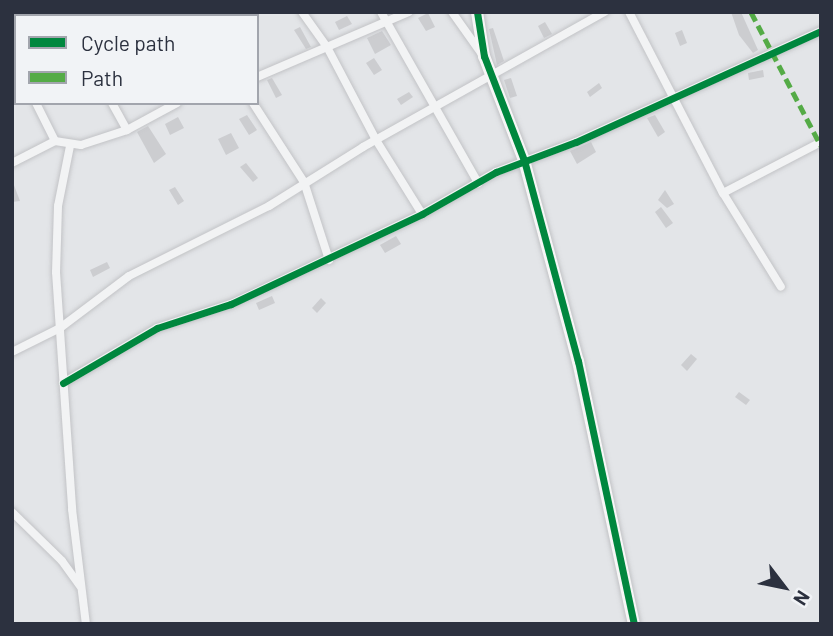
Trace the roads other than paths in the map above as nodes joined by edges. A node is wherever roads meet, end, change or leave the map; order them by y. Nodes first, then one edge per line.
1 (302, 12) edge
2 (381, 12) edge
3 (409, 12) edge
4 (452, 12) edge
5 (477, 12) edge
6 (605, 12) edge
7 (629, 12) edge
8 (386, 22) junction
9 (821, 31) edge
10 (327, 47) junction
11 (484, 56) junction
12 (492, 75) junction
13 (259, 76) edge
14 (676, 98) junction
15 (37, 105) edge
16 (113, 105) edge
17 (173, 105) edge
18 (254, 105) edge
19 (438, 108) junction
20 (127, 130) junction
21 (376, 140) junction
22 (55, 141) junction
23 (821, 142) edge
24 (70, 146) junction
25 (524, 160) junction
26 (12, 163) edge
27 (304, 182) junction
28 (478, 183) junction
29 (723, 193) junction
30 (422, 214) junction
31 (329, 260) junction
32 (781, 287) dead end
33 (60, 328) junction
34 (12, 352) edge
35 (63, 383) junction
36 (12, 512) edge
37 (82, 589) junction
38 (86, 624) edge
39 (634, 624) edge

1 - 10 street
2 - 8 street
3 - 8 street
4 - 11 street
5 - 11 street
6 - 12 street
7 - 14 street
8 - 10 street
8 - 19 street
9 - 14 street
10 - 13 street
10 - 21 street
11 - 12 street
12 - 19 street
12 - 25 street
14 - 25 street
14 - 29 street
15 - 22 street
16 - 20 street
17 - 20 street
18 - 27 street
19 - 21 street
19 - 28 street
20 - 24 street
21 - 27 street
21 - 30 street
22 - 24 street
22 - 26 street
23 - 29 street
24 - 33 street
25 - 28 street
25 - 39 street
27 - 31 street
27 - 33 street
28 - 30 street
29 - 32 street
30 - 31 street
31 - 35 street
33 - 34 street
33 - 35 street
35 - 37 street
36 - 37 street
37 - 38 street

